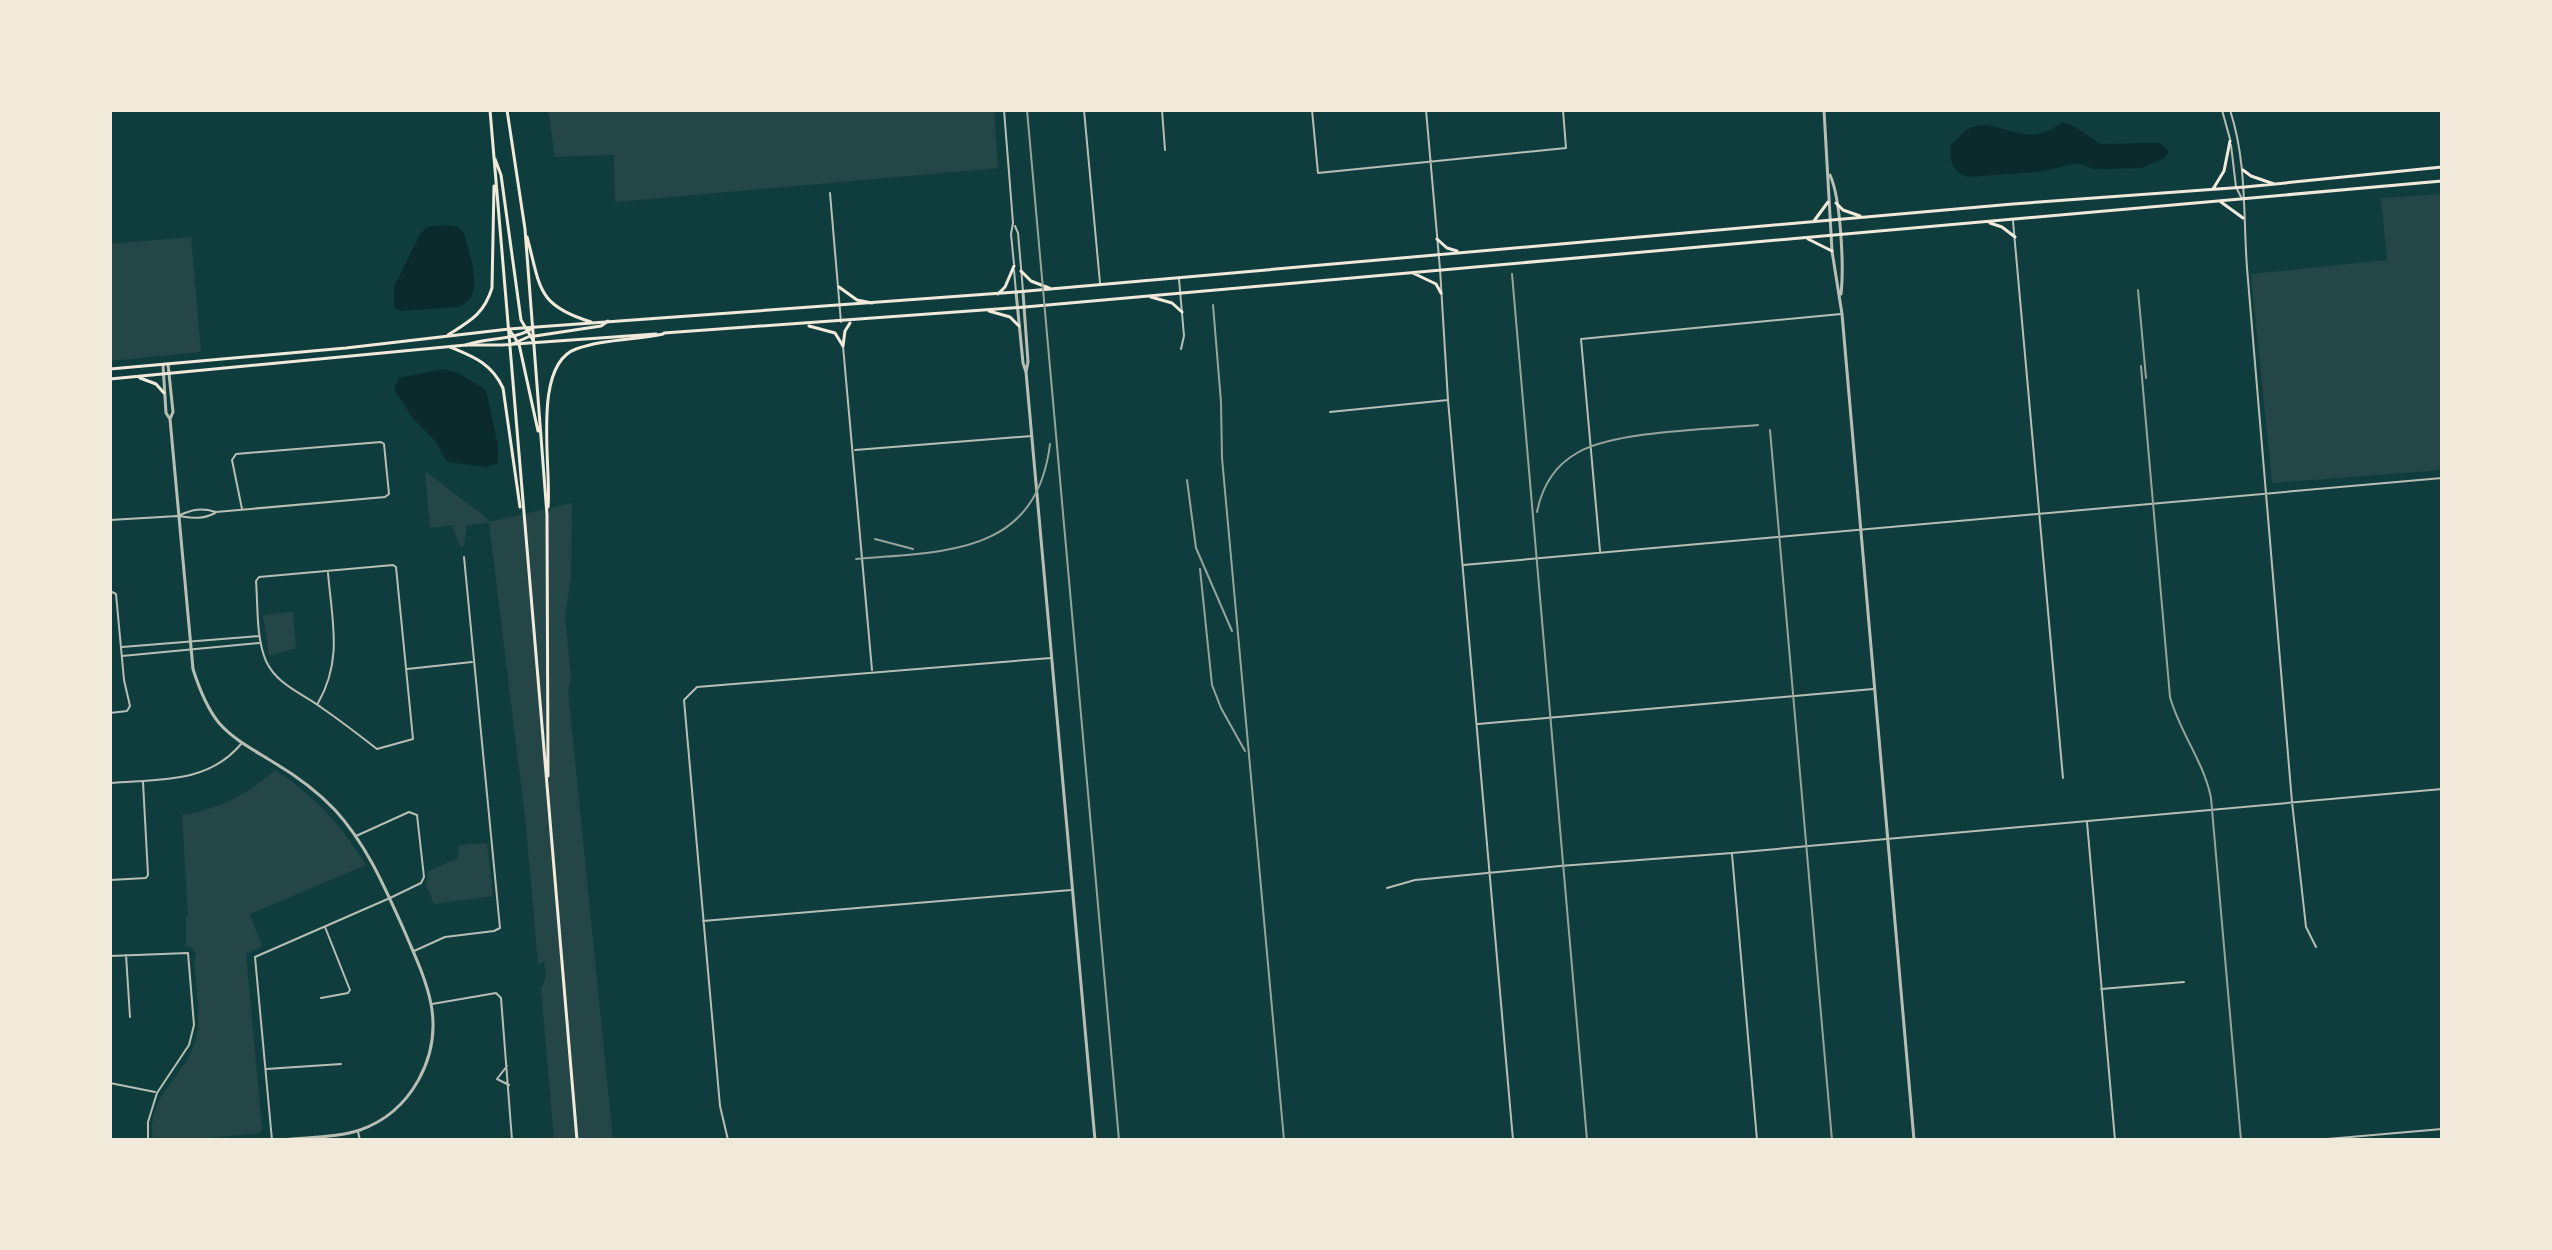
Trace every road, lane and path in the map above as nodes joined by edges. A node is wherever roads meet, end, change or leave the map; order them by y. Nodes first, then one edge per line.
1 (490, 110) edge
2 (507, 110) edge
3 (1004, 110) edge
4 (1084, 110) edge
5 (1162, 110) edge
6 (1312, 110) edge
7 (1426, 110) edge
8 (1563, 110) edge
9 (1824, 110) edge
10 (2222, 110) edge
11 (2230, 110) edge
12 (2230, 141) junction
13 (1165, 150) dead end
14 (494, 155) junction
15 (1430, 161) junction
16 (2442, 167) edge
17 (2243, 170) junction
18 (1830, 175) junction
19 (495, 178) junction
20 (2442, 181) edge
21 (2274, 184) junction
22 (2236, 187) junction
23 (2245, 187) junction
24 (2213, 189) junction
25 (830, 193) dead end
26 (2242, 199) junction
27 (2217, 201) junction
28 (1828, 202) junction
29 (1836, 203) junction
30 (1864, 217) junction
31 (2243, 218) junction
32 (2013, 219) junction
33 (1838, 220) junction
34 (1830, 221) junction
35 (1813, 222) junction
36 (1987, 222) junction
37 (1013, 223) junction
38 (525, 229) junction
39 (1839, 234) junction
40 (1831, 235) junction
41 (2015, 237) junction
42 (1805, 238) junction
43 (1437, 239) junction
44 (1832, 251) junction
45 (1461, 253) junction
46 (1439, 254) junction
47 (1014, 266) junction
48 (1440, 269) junction
49 (1021, 271) junction
50 (1410, 272) junction
51 (1179, 277) junction
52 (1100, 284) junction
53 (839, 287) junction
54 (1052, 289) junction
55 (1016, 292) junction
56 (1023, 292) junction
57 (1180, 292) junction
58 (1441, 293) junction
59 (998, 294) junction
60 (1147, 296) junction
61 (1840, 298) junction
62 (875, 304) junction
63 (840, 307) junction
64 (1025, 307) junction
65 (1018, 308) junction
66 (985, 310) junction
67 (1182, 312) junction
68 (1842, 314) junction
69 (608, 321) junction
70 (852, 321) junction
71 (591, 322) junction
72 (841, 322) junction
73 (805, 325) junction
74 (1019, 326) junction
75 (534, 327) junction
76 (509, 329) junction
77 (529, 333) junction
78 (663, 334) junction
79 (448, 335) junction
80 (515, 335) junction
81 (509, 336) junction
82 (519, 342) junction
83 (535, 342) junction
84 (466, 345) junction
85 (510, 345) junction
86 (843, 346) junction
87 (450, 347) junction
88 (1181, 349) dead end
89 (165, 364) junction
90 (110, 369) edge
91 (1026, 372) junction
92 (169, 374) junction
93 (163, 375) junction
94 (136, 377) junction
95 (110, 379) edge
96 (164, 393) junction
97 (1448, 400) junction
98 (1330, 412) dead end
99 (170, 419) junction
100 (1033, 436) junction
101 (540, 437) junction
102 (854, 451) junction
103 (2442, 478) edge
104 (2265, 493) junction
105 (242, 509) junction
106 (216, 512) junction
107 (2039, 513) junction
108 (523, 515) junction
109 (547, 515) junction
110 (178, 516) junction
111 (110, 520) edge
112 (1860, 529) junction
113 (1600, 552) junction
114 (464, 557) dead end
115 (1463, 565) junction
116 (328, 572) junction
117 (110, 591) edge
118 (260, 636) junction
119 (191, 642) junction
120 (261, 643) junction
121 (120, 647) junction
122 (191, 649) junction
123 (121, 656) junction
124 (1052, 657) junction
125 (474, 661) junction
126 (406, 669) junction
127 (872, 671) junction
128 (1874, 689) junction
129 (317, 704) junction
130 (110, 713) edge
131 (1478, 724) junction
132 (242, 743) junction
133 (2063, 778) dead end
134 (143, 780) junction
135 (110, 783) edge
136 (548, 784) junction
137 (2442, 789) edge
138 (2292, 802) junction
139 (2087, 821) junction
140 (356, 836) junction
141 (1888, 838) junction
142 (1732, 853) junction
143 (1491, 873) junction
144 (110, 880) edge
145 (1387, 888) dead end
146 (1072, 890) junction
147 (390, 898) junction
148 (703, 921) junction
149 (324, 926) junction
150 (2316, 947) dead end
151 (413, 951) junction
152 (126, 955) junction
153 (110, 956) edge
154 (2184, 982) dead end
155 (2101, 989) junction
156 (321, 998) dead end
157 (431, 1004) junction
158 (130, 1017) dead end
159 (341, 1064) dead end
160 (508, 1065) junction
161 (266, 1069) junction
162 (110, 1083) edge
163 (509, 1085) junction
164 (157, 1093) junction
165 (2442, 1129) edge
166 (358, 1131) junction
167 (148, 1140) edge
168 (272, 1140) edge
169 (282, 1140) edge
170 (360, 1140) edge
171 (512, 1140) edge
172 (577, 1140) edge
173 (728, 1140) edge
174 (1095, 1140) edge
175 (1513, 1140) edge
176 (1757, 1140) edge
177 (1914, 1140) edge
178 (2115, 1140) edge
179 (2316, 1140) edge

1 - 14 main road
2 - 38 main road
3 - 37 street
4 - 52 street
5 - 13 street
6 - 15 street
7 - 15 street
8 - 15 street
9 - 18 street
10 - 12 street
11 - 17 street
12 - 22 street
12 - 24 main road
14 - 19 main road
14 - 77 main road
15 - 43 street
16 - 21 main road
17 - 21 main road
17 - 23 street
18 - 28 street
18 - 29 street
19 - 76 main road
19 - 79 main road
20 - 26 main road
21 - 23 main road
22 - 23 main road
22 - 24 main road
22 - 26 street
23 - 26 street
24 - 30 main road
25 - 53 street
26 - 27 main road
26 - 31 street
27 - 31 main road
27 - 32 main road
28 - 34 street
28 - 35 main road
29 - 30 main road
29 - 33 street
30 - 33 main road
31 - 104 street
32 - 36 main road
32 - 41 street
33 - 34 main road
33 - 39 street
34 - 35 main road
34 - 40 street
35 - 45 main road
36 - 39 main road
36 - 41 main road
37 - 47 street
37 - 49 street
38 - 71 main road
38 - 75 main road
39 - 40 main road
39 - 61 street
40 - 42 main road
40 - 44 street
41 - 107 street
42 - 44 main road
42 - 48 main road
43 - 45 main road
43 - 46 street
44 - 61 street
45 - 46 main road
46 - 48 street
46 - 51 main road
47 - 55 street
47 - 59 main road
48 - 50 main road
48 - 58 street
49 - 54 main road
49 - 56 street
50 - 57 main road
50 - 58 main road
51 - 52 main road
51 - 57 street
52 - 54 main road
53 - 62 main road
53 - 63 street
54 - 56 main road
55 - 56 main road
55 - 59 main road
55 - 65 street
56 - 64 street
57 - 60 main road
57 - 67 street
58 - 97 street
59 - 62 main road
60 - 64 main road
60 - 67 main road
61 - 68 street
62 - 63 main road
63 - 69 main road
63 - 72 street
64 - 65 main road
64 - 91 street
65 - 66 main road
65 - 74 street
66 - 70 main road
66 - 74 main road
67 - 88 street
68 - 112 street
68 - 113 street
69 - 71 main road
69 - 77 main road
70 - 72 main road
70 - 86 main road
71 - 75 main road
72 - 73 main road
73 - 78 main road
73 - 86 main road
74 - 91 street
75 - 77 main road
75 - 77 main road
76 - 77 main road
76 - 79 main road
76 - 80 main road
76 - 81 main road
77 - 80 main road
77 - 82 main road
77 - 83 main road
78 - 83 main road
78 - 109 main road
79 - 89 main road
80 - 81 main road
80 - 82 main road
81 - 84 main road
81 - 85 main road
82 - 83 main road
82 - 85 main road
82 - 101 main road
83 - 101 main road
84 - 85 main road
84 - 87 main road
85 - 108 main road
86 - 102 street
87 - 92 main road
87 - 108 main road
89 - 90 main road
89 - 92 street
89 - 93 street
91 - 100 street
92 - 93 main road
92 - 99 street
93 - 94 main road
93 - 96 street
94 - 95 main road
94 - 96 main road
96 - 99 street
97 - 98 street
97 - 115 street
99 - 110 street
100 - 102 street
100 - 124 street
101 - 109 main road
102 - 127 street
103 - 104 street
104 - 107 street
104 - 138 street
105 - 105 street
105 - 106 street
106 - 110 street
106 - 110 street
107 - 112 street
107 - 133 street
108 - 136 main road
109 - 136 main road
110 - 111 street
110 - 119 street
112 - 113 street
112 - 128 street
113 - 115 street
114 - 125 street
115 - 131 street
116 - 118 street
116 - 126 street
116 - 129 street
117 - 121 street
118 - 119 street
118 - 120 street
119 - 121 street
119 - 122 street
120 - 122 street
120 - 129 street
121 - 123 street
122 - 123 street
122 - 132 street
123 - 130 street
124 - 127 street
124 - 146 street
125 - 126 street
125 - 151 street
126 - 129 street
127 - 148 street
128 - 131 street
128 - 141 street
131 - 143 street
132 - 134 street
132 - 140 street
134 - 135 street
134 - 144 street
136 - 172 main road
137 - 138 street
138 - 139 street
138 - 150 street
139 - 141 street
139 - 155 street
140 - 147 street
140 - 147 street
141 - 142 street
141 - 177 street
142 - 143 street
142 - 176 street
143 - 145 street
143 - 175 street
146 - 148 street
146 - 174 street
147 - 149 street
147 - 151 street
148 - 173 street
149 - 156 street
149 - 161 street
151 - 157 street
152 - 153 street
152 - 158 street
152 - 164 street
154 - 155 street
155 - 178 street
157 - 160 street
157 - 166 street
159 - 161 street
160 - 163 street
160 - 163 street
161 - 168 street
162 - 164 street
163 - 171 street
164 - 167 street
165 - 179 street
166 - 169 street
166 - 170 street

